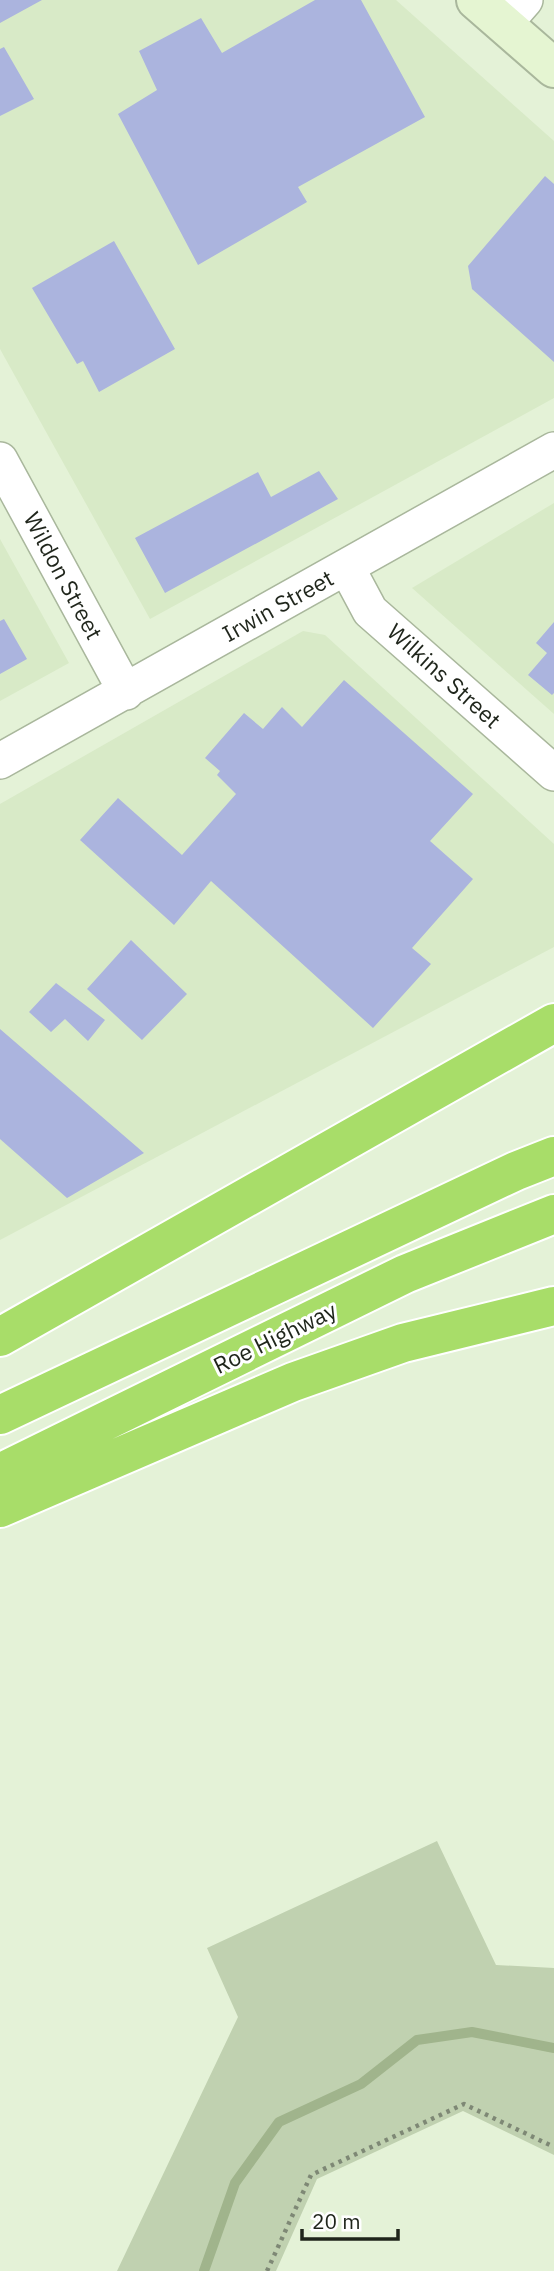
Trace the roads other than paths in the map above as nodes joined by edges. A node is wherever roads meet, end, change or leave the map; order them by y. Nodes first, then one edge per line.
1 (502, 8) edge
2 (554, 68) edge
3 (554, 450) edge
4 (0, 460) edge
5 (346, 568) junction
6 (126, 692) junction
7 (0, 761) edge
8 (554, 774) edge
9 (554, 1023) edge
10 (554, 1156) edge
11 (554, 1214) edge
12 (554, 1306) edge
13 (0, 1337) edge
14 (0, 1415) edge
15 (0, 1473) edge
16 (0, 1508) edge

1 - 2 main road
3 - 5 street, Irwin Street
4 - 6 street, Wildon Street
5 - 6 street, Irwin Street
5 - 8 street, Wilkins Street
6 - 7 street, Irwin Street
9 - 13 highway
10 - 14 highway, Roe Highway
11 - 15 highway, Roe Highway
12 - 16 highway

